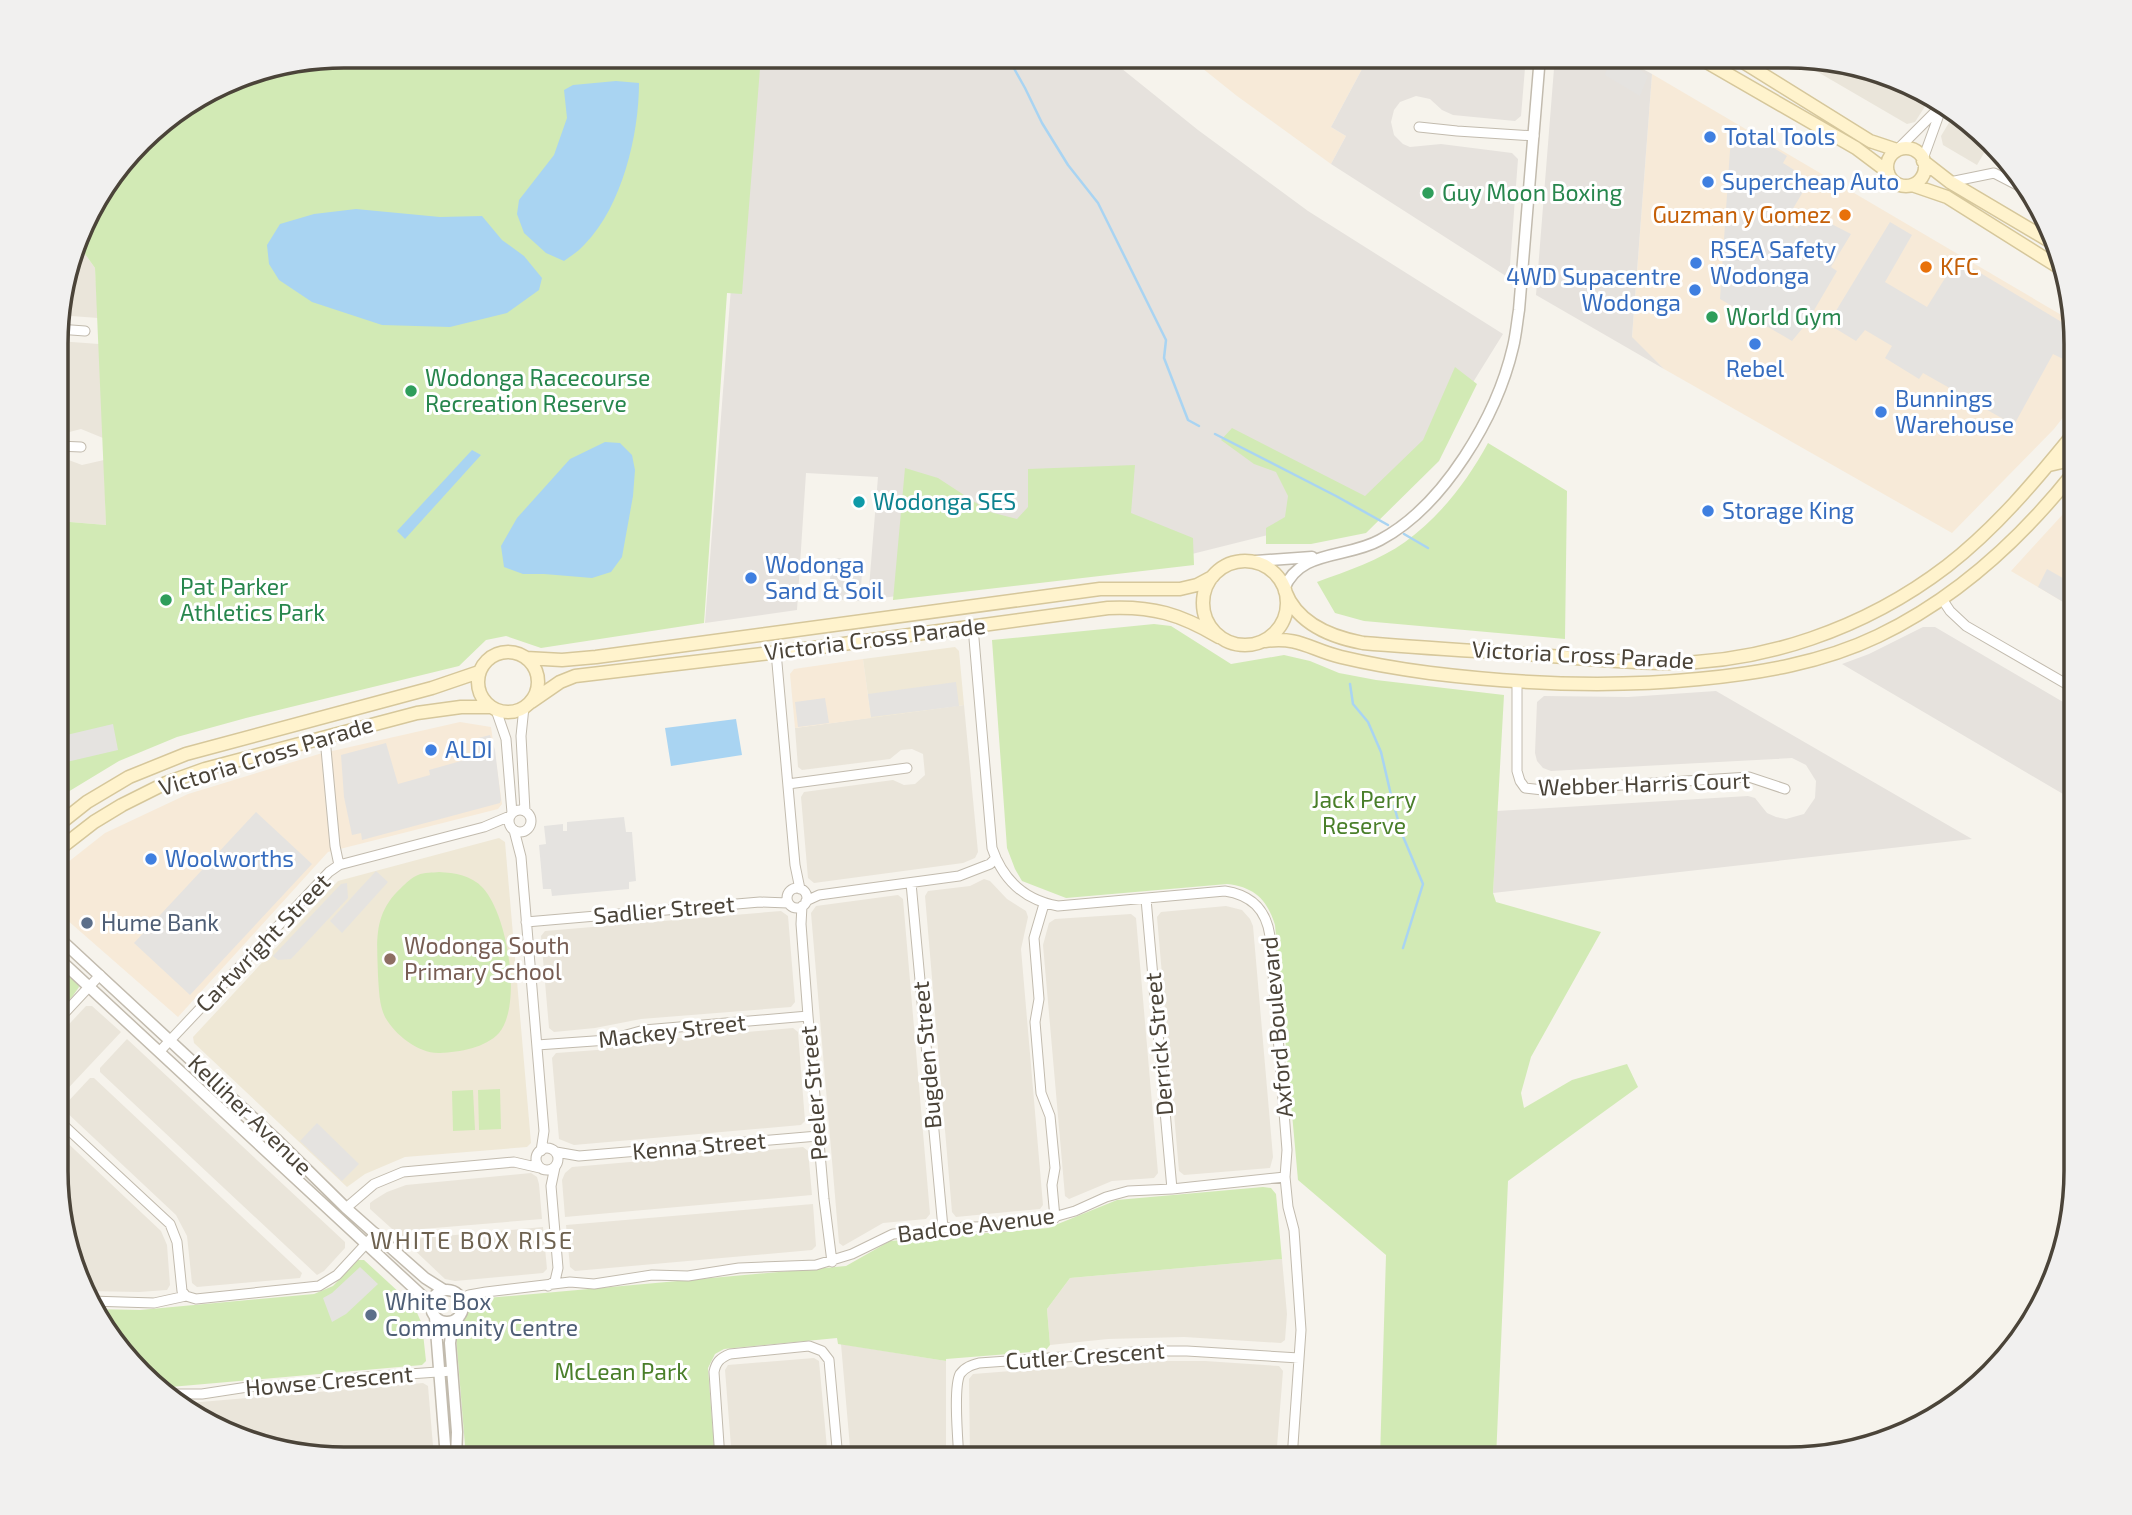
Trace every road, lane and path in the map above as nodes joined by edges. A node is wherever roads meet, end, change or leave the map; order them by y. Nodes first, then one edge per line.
1 (1539, 68) edge
2 (1717, 68) edge
3 (1762, 68) edge
4 (1936, 111) edge
5 (1939, 114) edge
6 (1419, 127) dead end
7 (1534, 136) junction
8 (1897, 149) junction
9 (1923, 160) junction
10 (1888, 172) junction
11 (1950, 182) junction
12 (2011, 182) edge
13 (1912, 184) junction
14 (2042, 237) edge
15 (2051, 262) edge
16 (69, 330) edge
17 (85, 331) dead end
18 (68, 446) edge
19 (82, 447) dead end
20 (2064, 451) edge
21 (2064, 462) edge
22 (2048, 466) junction
23 (2064, 484) edge
24 (1977, 540) junction
25 (1325, 557) junction
26 (1993, 559) junction
27 (1256, 561) junction
28 (1212, 577) junction
29 (1285, 590) junction
30 (1942, 599) junction
31 (970, 606) junction
32 (818, 626) junction
33 (973, 627) junction
34 (1219, 637) junction
35 (1265, 641) junction
36 (821, 647) junction
37 (776, 652) junction
38 (526, 658) junction
39 (479, 672) junction
40 (1517, 682) junction
41 (2064, 683) edge
42 (528, 704) junction
43 (493, 708) junction
44 (325, 738) junction
45 (906, 768) dead end
46 (788, 785) junction
47 (1785, 789) dead end
48 (525, 811) junction
49 (511, 814) junction
50 (68, 817) edge
51 (484, 827) junction
52 (527, 829) junction
53 (513, 830) junction
54 (68, 842) edge
55 (521, 857) junction
56 (996, 858) junction
57 (339, 865) junction
58 (911, 883) junction
59 (797, 898) junction
60 (1146, 899) junction
61 (1044, 904) junction
62 (526, 922) junction
63 (68, 946) edge
64 (68, 967) edge
65 (100, 975) junction
66 (89, 987) junction
67 (68, 1009) edge
68 (808, 1016) junction
69 (171, 1040) junction
70 (537, 1045) junction
71 (160, 1051) junction
72 (68, 1129) edge
73 (544, 1132) junction
74 (818, 1136) junction
75 (554, 1151) junction
76 (539, 1152) junction
77 (579, 1156) junction
78 (514, 1163) junction
79 (556, 1166) junction
80 (541, 1168) junction
81 (1284, 1177) junction
82 (551, 1186) junction
83 (1172, 1189) junction
84 (346, 1208) junction
85 (1055, 1217) junction
86 (943, 1228) junction
87 (376, 1233) junction
88 (366, 1243) junction
89 (832, 1262) junction
90 (548, 1286) junction
91 (444, 1290) junction
92 (186, 1296) junction
93 (462, 1298) junction
94 (101, 1301) edge
95 (431, 1304) junction
96 (435, 1317) junction
97 (459, 1317) junction
98 (1299, 1358) junction
99 (439, 1371) junction
100 (452, 1371) junction
101 (182, 1394) edge
102 (445, 1447) edge
103 (456, 1447) edge
104 (719, 1447) edge
105 (837, 1447) edge
106 (959, 1447) edge
107 (1293, 1447) edge

1 - 7 street
2 - 10 main road
3 - 8 main road
4 - 8 street
5 - 9 street
6 - 7 street
7 - 25 street
8 - 9 main road
8 - 10 main road
9 - 11 main road
9 - 13 main road
10 - 13 main road
11 - 12 street
11 - 14 main road
13 - 15 main road
16 - 17 street
18 - 19 street
20 - 22 main road, Victoria Cross Parade
21 - 22 main road
22 - 24 main road, Victoria Cross Parade
23 - 26 main road, Victoria Cross Parade
24 - 26 main road
24 - 29 main road, Victoria Cross Parade
25 - 27 street
25 - 29 street
26 - 30 main road, Victoria Cross Parade
27 - 28 main road
27 - 29 main road
28 - 31 main road, Victoria Cross Parade
28 - 34 main road
29 - 35 main road
30 - 40 main road, Victoria Cross Parade
30 - 41 street
31 - 32 main road, Victoria Cross Parade
31 - 33 main road
32 - 36 main road
32 - 38 main road, Victoria Cross Parade
33 - 34 main road, Victoria Cross Parade
33 - 36 main road, Victoria Cross Parade
33 - 56 street
34 - 35 main road
35 - 40 main road, Victoria Cross Parade
36 - 37 main road, Victoria Cross Parade
37 - 42 main road, Victoria Cross Parade
37 - 46 street, Peeler Street
38 - 39 main road
38 - 42 main road
39 - 43 main road
39 - 50 main road, Victoria Cross Parade
40 - 47 street, Webber Harris Court
42 - 43 main road
42 - 48 street
43 - 44 main road, Victoria Cross Parade
43 - 49 street
44 - 54 main road, Victoria Cross Parade
44 - 57 street
45 - 46 street
46 - 59 street, Peeler Street
48 - 49 street
48 - 52 street
49 - 51 street, Cartwright Street
49 - 53 street
51 - 53 street, Cartwright Street
51 - 57 street, Cartwright Street
52 - 53 street
52 - 55 street
53 - 55 street
55 - 62 street
56 - 58 street, Sadlier Street
56 - 61 street
57 - 69 street, Cartwright Street
58 - 59 street, Sadlier Street
58 - 86 street, Bugden Street
59 - 62 street, Sadlier Street
59 - 68 street, Peeler Street
60 - 61 street, Axford Boulevard
60 - 81 street, Axford Boulevard
60 - 83 street, Derrick Street
61 - 85 street
62 - 70 street
63 - 65 street, Kelliher Avenue
64 - 66 street, Kelliher Avenue
65 - 66 street
65 - 69 street, Kelliher Avenue
66 - 67 street
66 - 71 street, Kelliher Avenue
68 - 70 street, Mackey Street
68 - 74 street, Peeler Street
69 - 71 street, Cartwright Street
69 - 84 street, Kelliher Avenue
70 - 73 street
71 - 88 street, Kelliher Avenue
72 - 92 street
73 - 75 street
73 - 76 street
74 - 77 street, Kenna Street
74 - 89 street, Peeler Street
75 - 76 street
75 - 77 street, Kenna Street
75 - 79 street
76 - 78 street
76 - 80 street
77 - 79 street, Kenna Street
78 - 80 street
78 - 84 street
79 - 80 street
79 - 82 street
80 - 82 street
81 - 83 street, Badcoe Avenue
81 - 98 street, Axford Boulevard
82 - 90 street
83 - 85 street, Badcoe Avenue
84 - 87 street, Kelliher Avenue
85 - 86 street, Badcoe Avenue
86 - 89 street, Badcoe Avenue
87 - 88 street
87 - 91 street, Kelliher Avenue
88 - 92 street
88 - 95 street, Kelliher Avenue
89 - 90 street, Badcoe Avenue
90 - 93 street, Badcoe Avenue
91 - 93 street
91 - 95 street
92 - 94 street
93 - 97 street
95 - 96 street
96 - 97 street
96 - 99 street
97 - 100 street
98 - 106 street, Cutler Crescent
98 - 107 street, Axford Boulevard
99 - 100 street, Howse Crescent
99 - 101 street, Howse Crescent
99 - 102 street
100 - 103 street
104 - 105 street

